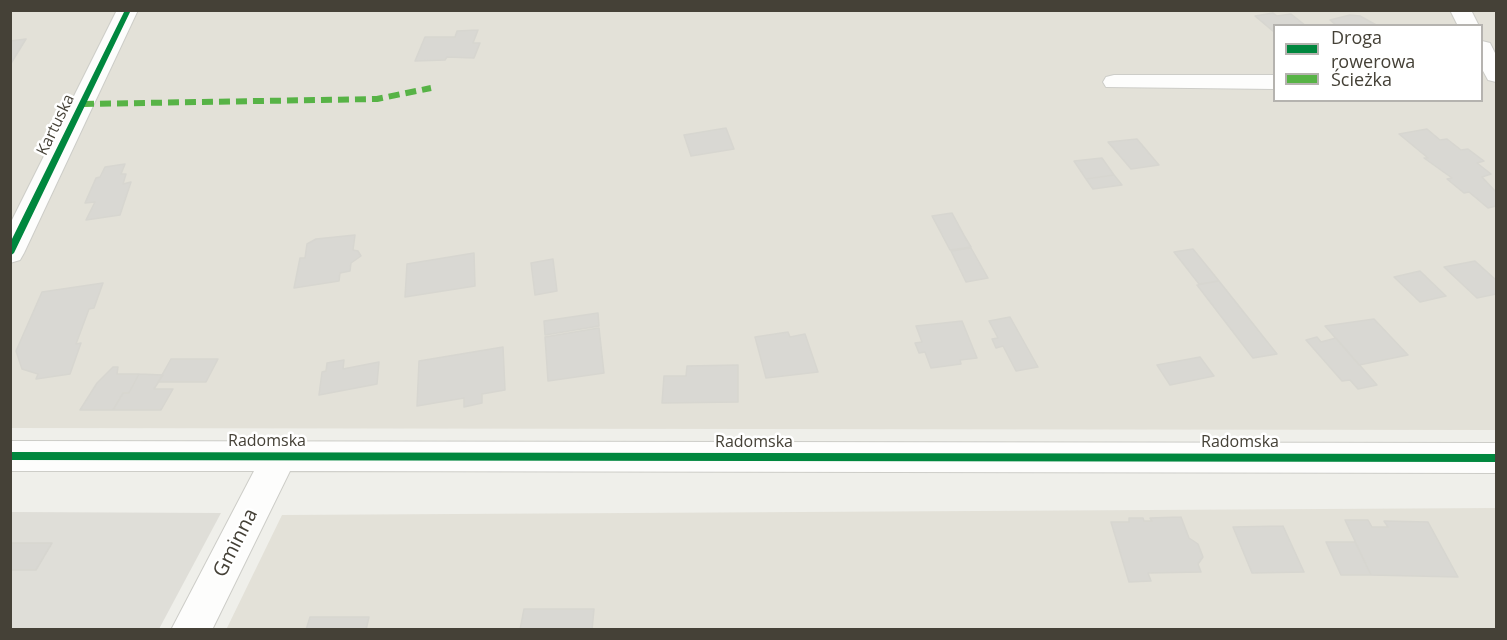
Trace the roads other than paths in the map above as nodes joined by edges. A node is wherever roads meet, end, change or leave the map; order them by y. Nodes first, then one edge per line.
1 (128, 10) edge
2 (1460, 10) edge
3 (1468, 24) edge
4 (1483, 50) edge
5 (1497, 75) edge
6 (1114, 82) dead end
7 (1273, 82) edge
8 (10, 253) edge
9 (10, 456) edge
10 (280, 456) junction
11 (1497, 458) edge
12 (191, 630) edge

1 - 8 street, Kartuska
2 - 3 street
4 - 5 street
6 - 7 street
9 - 10 street, Radomska
10 - 11 street, Radomska
10 - 12 street, Gminna

